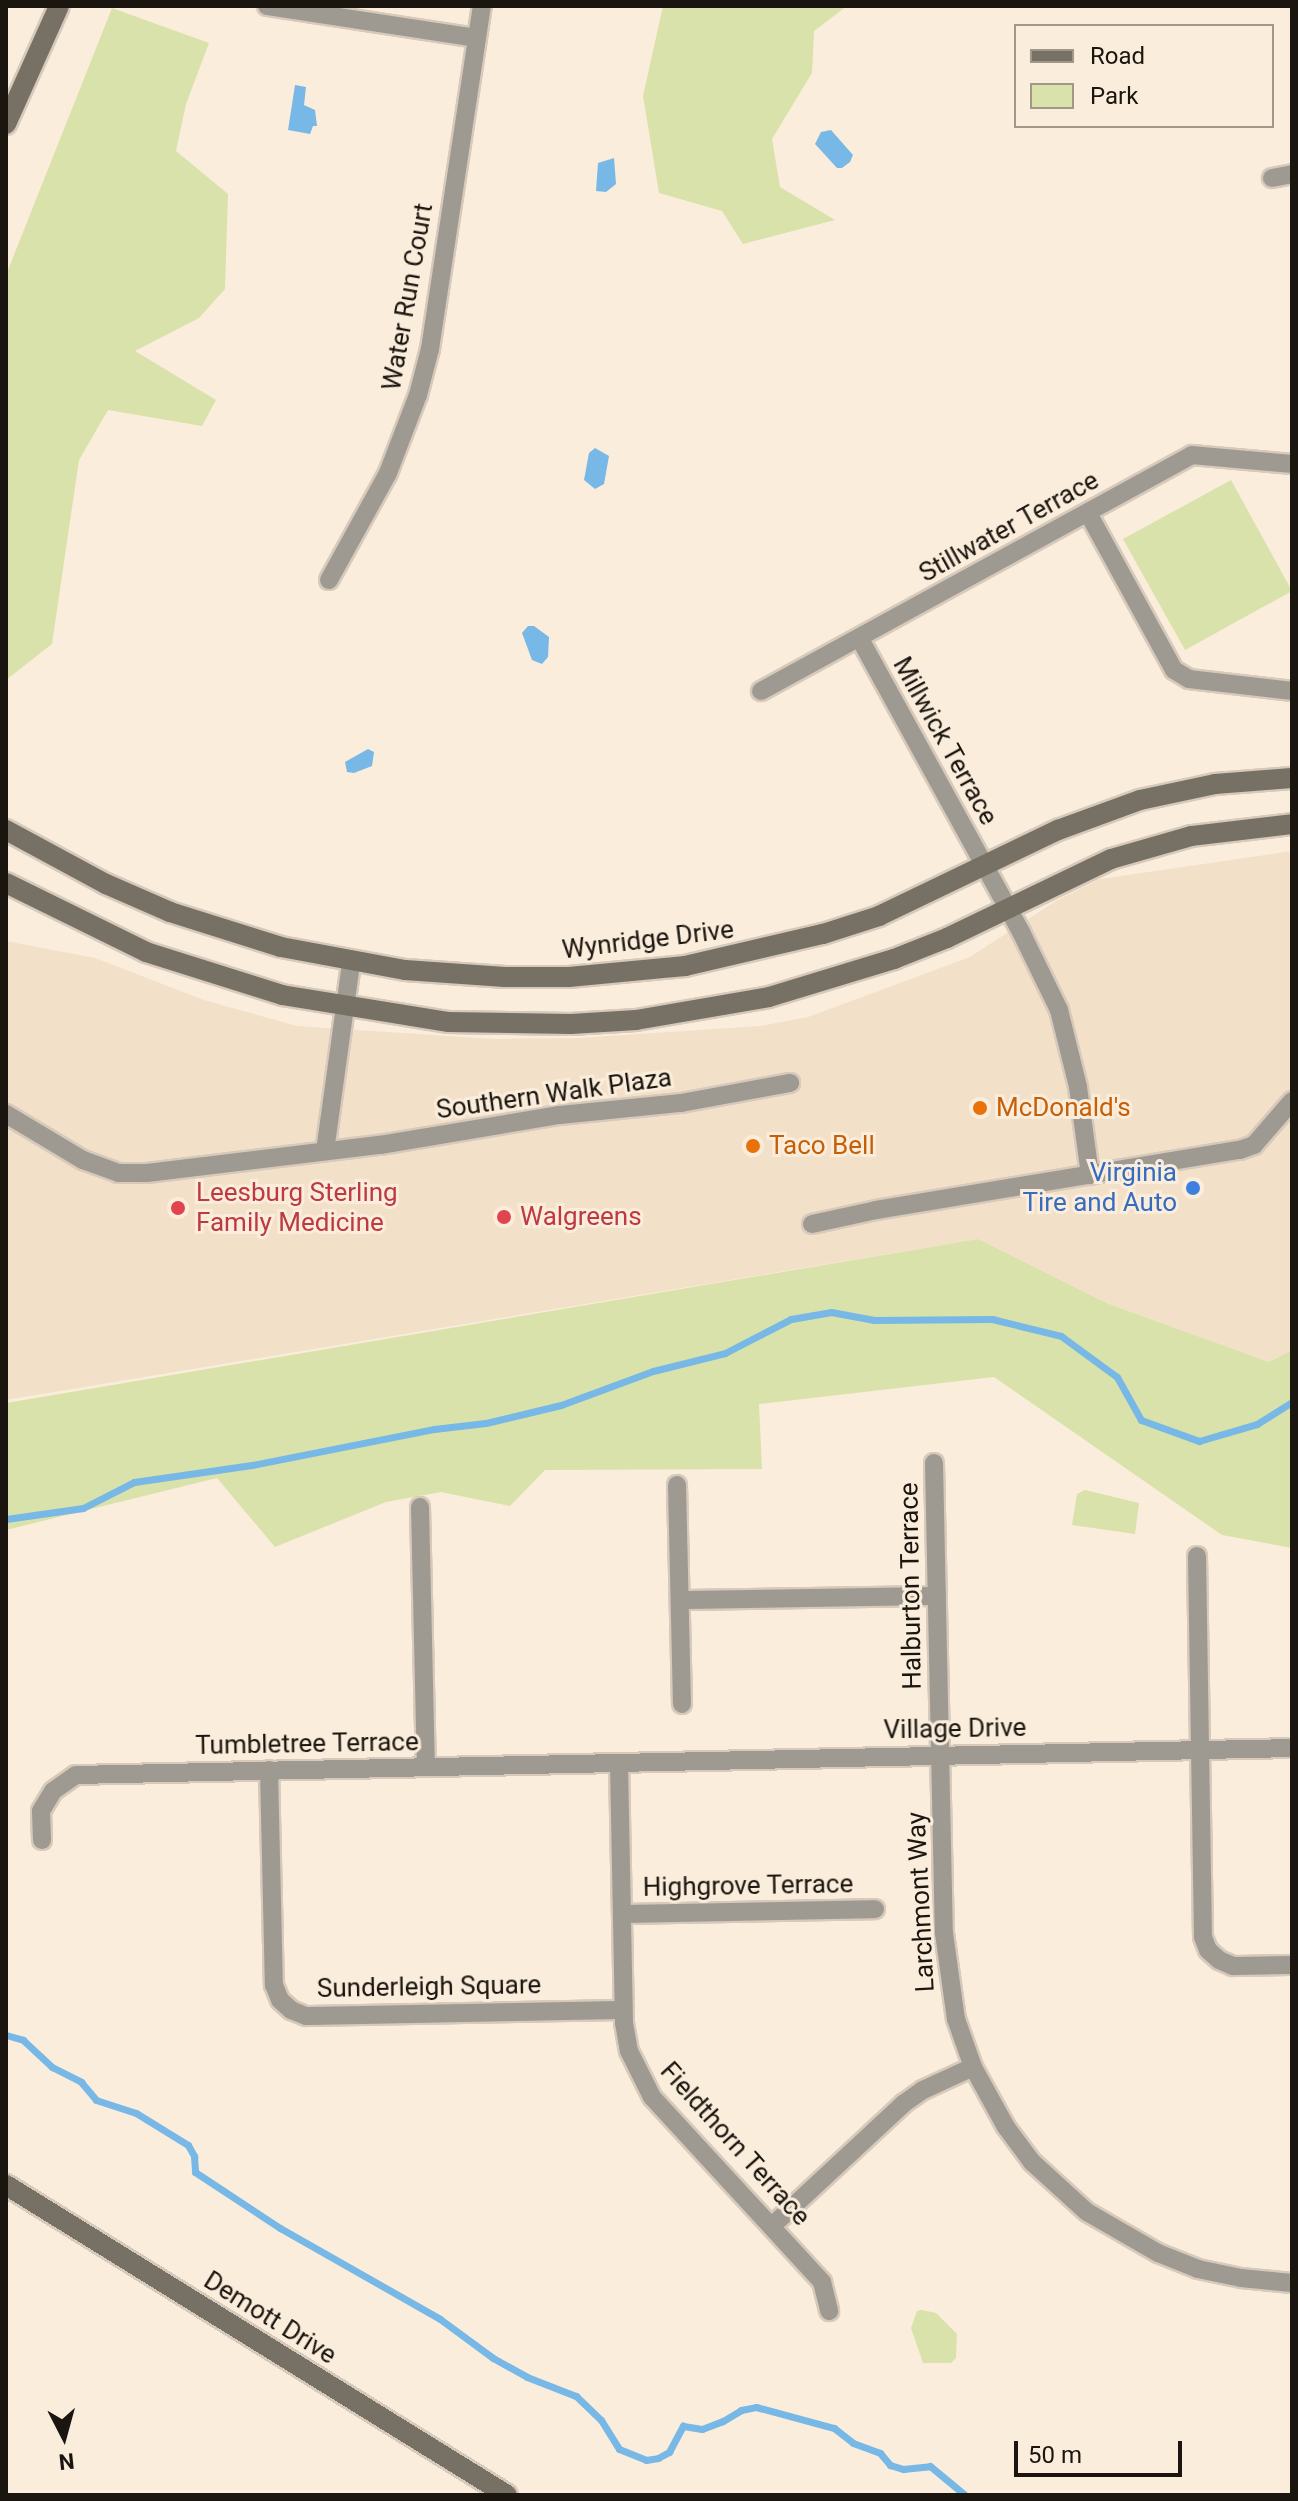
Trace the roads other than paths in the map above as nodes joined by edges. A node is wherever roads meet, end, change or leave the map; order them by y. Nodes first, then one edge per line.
1 (59, 6) edge
2 (267, 6) edge
3 (482, 6) edge
4 (477, 38) junction
5 (6, 124) edge
6 (1292, 174) edge
7 (1272, 178) dead end
8 (1292, 464) edge
9 (1088, 513) junction
10 (329, 580) dead end
11 (860, 639) junction
12 (761, 691) dead end
13 (1292, 691) edge
14 (1292, 778) edge
15 (1292, 824) edge
16 (6, 830) edge
17 (984, 867) junction
18 (6, 883) edge
19 (1008, 908) junction
20 (351, 963) junction
21 (343, 1007) junction
22 (790, 1083) dead end
23 (1292, 1101) edge
24 (6, 1114) edge
25 (325, 1151) junction
26 (1090, 1175) junction
27 (812, 1224) dead end
28 (934, 1463) dead end
29 (677, 1485) dead end
30 (420, 1507) dead end
31 (1197, 1556) dead end
32 (937, 1596) junction
33 (681, 1600) junction
34 (682, 1704) dead end
35 (1292, 1748) edge
36 (1198, 1750) junction
37 (940, 1756) junction
38 (619, 1763) junction
39 (426, 1767) junction
40 (269, 1770) junction
41 (42, 1840) dead end
42 (875, 1909) dead end
43 (622, 1914) junction
44 (1292, 1965) edge
45 (623, 2010) junction
46 (973, 2067) junction
47 (6, 2185) edge
48 (773, 2225) junction
49 (1292, 2283) edge
50 (829, 2311) dead end
51 (507, 2495) edge

1 - 5 street
2 - 4 street
3 - 4 street, Water Run Court
4 - 10 street, Water Run Court
6 - 7 street
8 - 9 street, Stillwater Terrace
9 - 11 street, Stillwater Terrace
9 - 13 street
11 - 12 street, Stillwater Terrace
11 - 17 street, Millwick Terrace
14 - 17 street, Wynridge Drive
15 - 19 street
16 - 20 street, Wynridge Drive
17 - 19 street
17 - 20 street, Wynridge Drive
18 - 21 street
19 - 21 street
19 - 26 street
20 - 21 street
21 - 25 street
22 - 25 street, Southern Walk Plaza
23 - 26 street
24 - 25 street, Southern Walk Plaza
26 - 27 street
28 - 32 street, Halburton Terrace
29 - 33 street
30 - 39 street
31 - 36 street
32 - 33 street
32 - 37 street, Halburton Terrace
33 - 34 street
35 - 36 street, Village Drive
36 - 37 street, Village Drive
36 - 44 street
37 - 38 street, Village Drive
37 - 46 street, Larchmont Way
38 - 39 street, Tumbletree Terrace
38 - 43 street, Fieldthorn Terrace
39 - 40 street, Tumbletree Terrace
40 - 41 street, Tumbletree Terrace
40 - 45 street, Sunderleigh Square
42 - 43 street, Highgrove Terrace
43 - 45 street, Fieldthorn Terrace
45 - 48 street, Fieldthorn Terrace
46 - 48 street
46 - 49 street, Larchmont Way
47 - 51 street, Demott Drive
48 - 50 street, Fieldthorn Terrace

